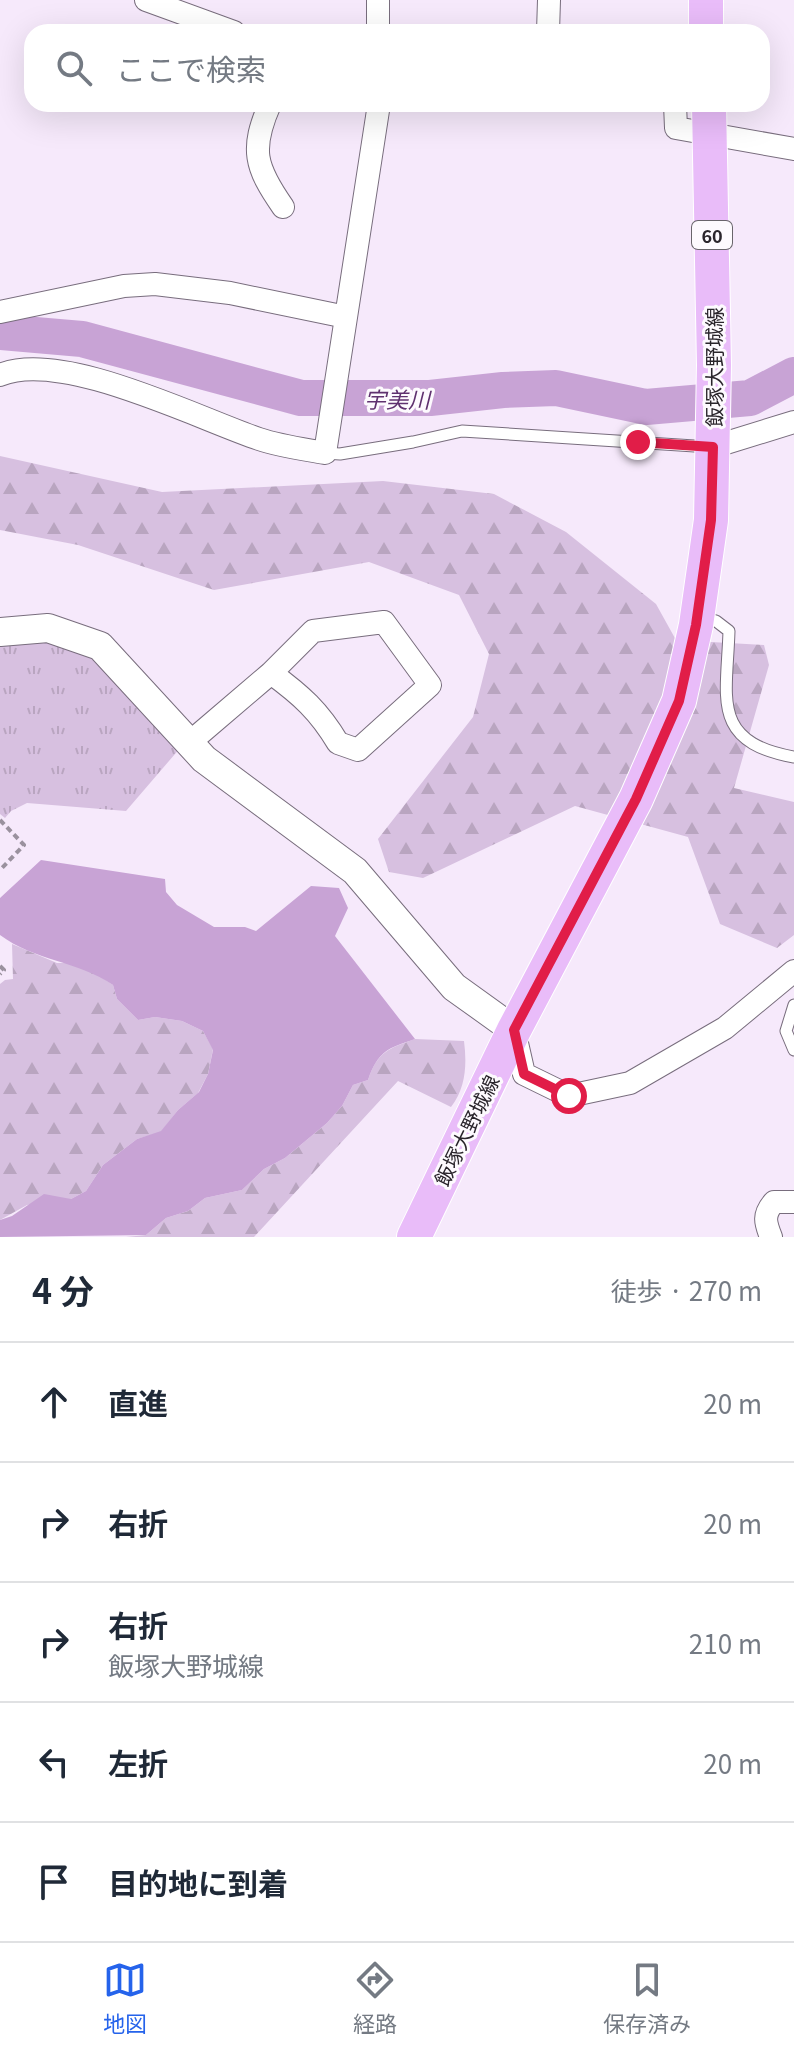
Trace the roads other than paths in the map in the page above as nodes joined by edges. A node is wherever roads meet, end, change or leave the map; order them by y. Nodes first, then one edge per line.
1 (146, 0) edge
2 (378, 0) edge
3 (549, 0) edge
4 (706, 0) edge
5 (212, 24) edge
6 (378, 24) edge
7 (548, 24) edge
8 (706, 24) edge
9 (267, 112) edge
10 (378, 112) edge
11 (675, 112) edge
12 (710, 120) edge
13 (794, 149) edge
14 (283, 207) dead end
15 (0, 312) edge
16 (346, 317) junction
17 (0, 375) edge
18 (794, 422) edge
19 (713, 439) junction
20 (325, 453) junction
21 (697, 617) junction
22 (0, 632) edge
23 (271, 673) junction
24 (189, 743) junction
25 (794, 757) edge
26 (794, 971) edge
27 (794, 1005) edge
28 (514, 1030) junction
29 (794, 1050) edge
30 (794, 1202) edge
31 (414, 1237) edge
32 (771, 1237) edge

1 - 5 street
2 - 6 street
3 - 7 street
4 - 8 main road
9 - 14 street
10 - 16 street
11 - 12 street
12 - 13 street
12 - 19 main road, 飯塚大野城線 / 60
15 - 16 street
16 - 20 street
17 - 20 street
18 - 19 street
19 - 20 lane
19 - 21 main road, 飯塚大野城線 / 60
21 - 25 lane
21 - 28 main road, 飯塚大野城線 / 60
22 - 24 street
23 - 23 street
23 - 24 street
24 - 28 street
26 - 28 street
27 - 29 lane
28 - 31 main road, 飯塚大野城線 / 60
30 - 32 street

